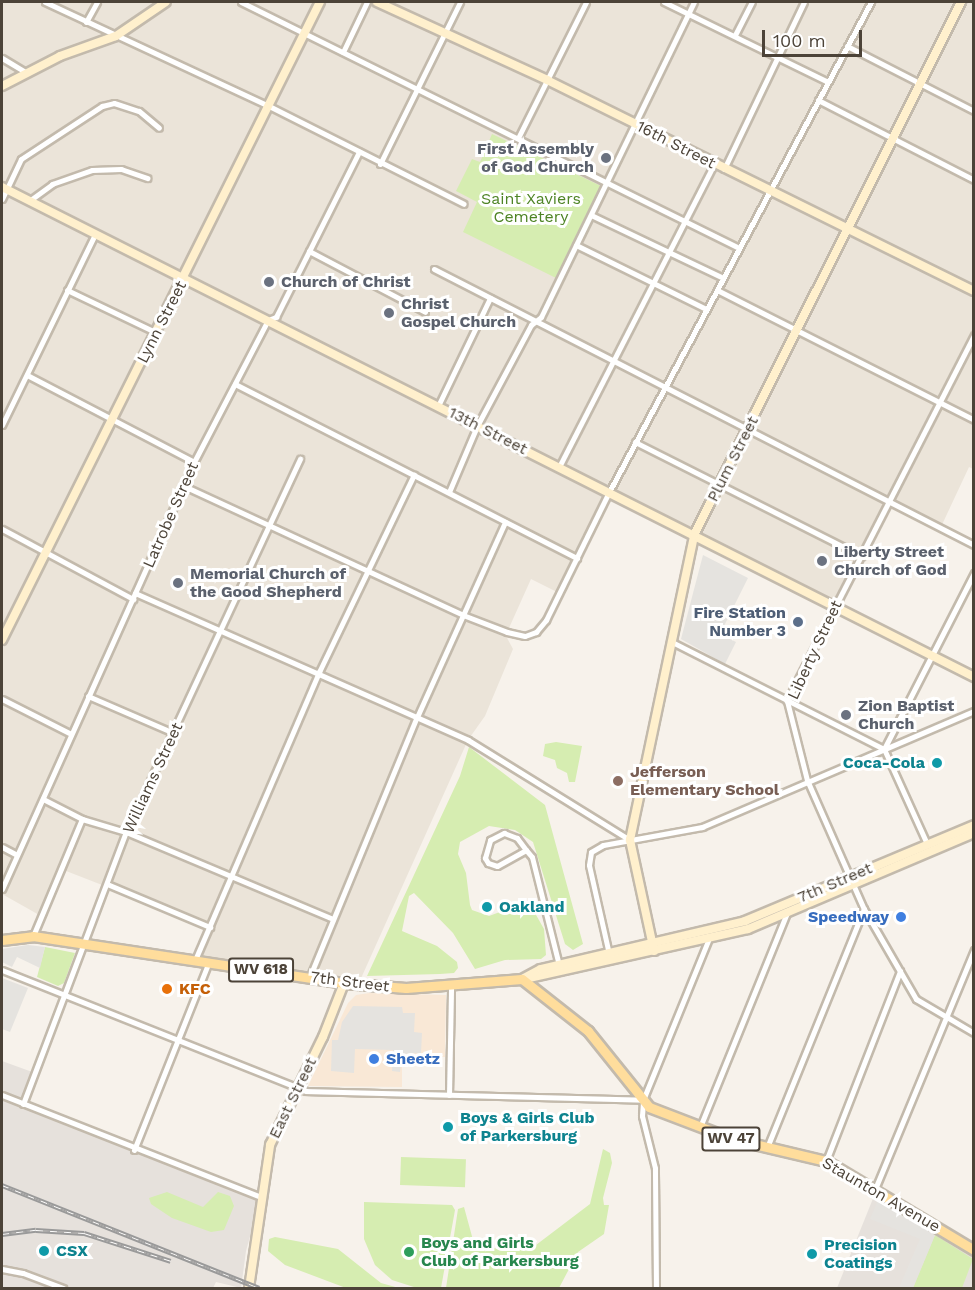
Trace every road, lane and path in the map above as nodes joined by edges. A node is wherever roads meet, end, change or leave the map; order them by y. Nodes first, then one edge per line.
1 (45, 2) edge
2 (97, 2) edge
3 (166, 2) edge
4 (241, 2) edge
5 (320, 2) edge
6 (367, 2) edge
7 (377, 2) edge
8 (460, 2) edge
9 (586, 2) edge
10 (664, 2) edge
11 (694, 2) edge
12 (752, 2) edge
13 (804, 2) edge
14 (871, 2) edge
15 (961, 2) edge
16 (688, 13) junction
17 (86, 22) junction
18 (304, 32) junction
19 (443, 33) junction
20 (735, 35) junction
21 (117, 36) junction
22 (847, 46) junction
23 (343, 52) junction
24 (777, 55) junction
25 (2, 58) edge
26 (26, 72) junction
27 (547, 80) junction
28 (828, 82) junction
29 (922, 84) junction
30 (2, 86) edge
31 (417, 88) junction
32 (818, 100) junction
33 (267, 105) junction
34 (974, 111) edge
35 (635, 124) junction
36 (159, 128) dead end
37 (518, 138) junction
38 (891, 140) junction
39 (359, 152) junction
40 (381, 164) junction
41 (714, 164) junction
42 (724, 169) junction
43 (147, 178) dead end
44 (974, 180) edge
45 (608, 183) junction
46 (4, 189) edge
47 (769, 191) junction
48 (2, 199) edge
49 (29, 201) junction
50 (464, 204) dead end
51 (591, 215) junction
52 (685, 221) junction
53 (849, 227) junction
54 (95, 234) junction
55 (576, 245) junction
56 (739, 248) junction
57 (309, 251) junction
58 (669, 253) junction
59 (434, 269) dead end
60 (184, 278) junction
61 (723, 278) junction
62 (654, 283) junction
63 (67, 290) junction
64 (717, 290) junction
65 (974, 291) edge
66 (490, 298) junction
67 (706, 309) junction
68 (425, 312) dead end
69 (268, 320) junction
70 (535, 321) junction
71 (157, 333) junction
72 (797, 333) junction
73 (974, 335) edge
74 (612, 361) junction
75 (27, 375) junction
76 (235, 384) junction
77 (664, 388) junction
78 (937, 403) junction
79 (438, 406) junction
80 (974, 420) edge
81 (113, 421) junction
82 (2, 425) edge
83 (477, 426) junction
84 (748, 432) junction
85 (635, 442) junction
86 (300, 459) dead end
87 (194, 462) junction
88 (559, 467) junction
89 (414, 475) junction
90 (720, 484) junction
91 (184, 486) junction
92 (449, 492) junction
93 (609, 492) junction
94 (890, 504) junction
95 (505, 522) junction
96 (265, 526) junction
97 (2, 529) edge
98 (694, 535) junction
99 (974, 545) edge
100 (44, 554) junction
101 (862, 556) junction
102 (576, 558) junction
103 (367, 572) junction
104 (974, 573) edge
105 (134, 596) junction
106 (835, 607) junction
107 (463, 615) junction
108 (222, 630) junction
109 (2, 640) edge
110 (672, 642) junction
111 (932, 657) junction
112 (319, 672) junction
113 (974, 677) edge
114 (88, 696) junction
115 (2, 699) edge
116 (787, 701) junction
117 (974, 711) edge
118 (417, 717) junction
119 (174, 733) junction
120 (71, 734) junction
121 (884, 749) junction
122 (807, 780) junction
123 (43, 799) junction
124 (82, 819) junction
125 (974, 825) edge
126 (126, 832) junction
127 (974, 832) edge
128 (630, 840) junction
129 (927, 844) junction
130 (2, 847) edge
131 (526, 850) junction
132 (15, 854) junction
133 (231, 877) junction
134 (848, 877) junction
135 (107, 884) junction
136 (852, 886) junction
137 (2, 889) edge
138 (864, 909) junction
139 (787, 913) junction
140 (331, 918) junction
141 (210, 927) junction
142 (712, 930) junction
143 (33, 936) junction
144 (709, 939) junction
145 (2, 940) edge
146 (85, 945) junction
147 (653, 947) junction
148 (974, 950) edge
149 (609, 954) junction
150 (195, 962) junction
151 (208, 964) junction
152 (560, 965) junction
153 (2, 970) edge
154 (900, 971) junction
155 (310, 976) junction
156 (522, 979) junction
157 (344, 983) junction
158 (451, 987) junction
159 (65, 995) junction
160 (945, 1016) junction
161 (974, 1033) edge
162 (178, 1040) junction
163 (297, 1089) junction
164 (2, 1095) edge
165 (449, 1095) junction
166 (643, 1100) junction
167 (23, 1104) junction
168 (700, 1127) junction
169 (768, 1145) junction
170 (134, 1150) junction
171 (826, 1161) junction
172 (875, 1189) junction
173 (261, 1197) junction
174 (974, 1250) edge
175 (2, 1269) edge
176 (63, 1288) edge
177 (249, 1288) edge
178 (656, 1288) edge

1 - 17 street
2 - 17 street
3 - 21 street
4 - 18 street
5 - 18 street, Lynn Street
6 - 23 street
7 - 19 street, 16th Street
8 - 19 street
9 - 27 street
10 - 16 street
11 - 16 street
12 - 20 street
13 - 24 street
14 - 22 street
15 - 29 street, Plum Street
16 - 20 street
16 - 35 street
17 - 21 street
18 - 23 street
18 - 33 street, Lynn Street
19 - 27 street, 16th Street
19 - 31 street
20 - 24 street
21 - 26 street
21 - 33 street
22 - 28 street
22 - 29 street
23 - 31 street
24 - 28 street
24 - 42 street
25 - 26 street
26 - 30 street
27 - 35 street, 16th Street
27 - 37 street
28 - 32 street
29 - 34 street
29 - 38 street, Plum Street
31 - 37 street
31 - 40 street
32 - 38 street
32 - 47 street
33 - 39 street
33 - 60 street, Lynn Street
35 - 41 street, 16th Street
35 - 45 street
36 - 46 street
37 - 45 street
38 - 44 street
38 - 53 street, Plum Street
39 - 40 street
39 - 57 street, Latrobe Street
40 - 50 street
41 - 42 street, 16th Street
41 - 52 street
42 - 47 street, 16th Street
43 - 49 street
45 - 51 street
45 - 52 street
46 - 48 street
46 - 49 street, 13th Street
47 - 53 street, 16th Street
47 - 56 street
49 - 54 street, 13th Street
51 - 55 street
51 - 58 street
52 - 56 street
52 - 58 street
53 - 65 street, 16th Street
53 - 72 street, Plum Street
54 - 60 street, 13th Street
54 - 63 street
55 - 62 street
55 - 70 street
56 - 61 street
57 - 68 street
57 - 69 street, Latrobe Street
58 - 61 street
58 - 62 street
59 - 66 street
60 - 69 street, 13th Street
60 - 71 street, Lynn Street
61 - 64 street
62 - 67 street
62 - 74 street
63 - 71 street
63 - 75 street
64 - 67 street
64 - 72 street
66 - 70 street
66 - 79 street
67 - 77 street
69 - 76 street, Latrobe Street
69 - 79 street, 13th Street
70 - 74 street
70 - 83 street
71 - 81 street, Lynn Street
72 - 78 street
72 - 84 street, Plum Street
73 - 78 street, Liberty Street
74 - 77 street
74 - 88 street
75 - 81 street
75 - 82 street
76 - 87 street, Latrobe Street
76 - 89 street
77 - 84 street
77 - 85 street
78 - 80 street
78 - 94 street, Liberty Street
79 - 83 street, 13th Street
81 - 87 street
81 - 100 street, Lynn Street
83 - 88 street, 13th Street
83 - 92 street
84 - 90 street, Plum Street
84 - 94 street
85 - 90 street
85 - 93 street
86 - 96 street, Williams Street
87 - 91 street, Latrobe Street
88 - 93 street, 13th Street
89 - 92 street
89 - 103 street
90 - 98 street, Plum Street
90 - 101 street
91 - 96 street
91 - 105 street, Latrobe Street
92 - 95 street
93 - 98 street, 13th Street
93 - 102 street
94 - 99 street
94 - 101 street, Liberty Street
95 - 102 street
95 - 107 street
96 - 103 street
96 - 108 street, Williams Street
97 - 100 street
98 - 106 street, 13th Street
98 - 110 street, Plum Street
100 - 105 street
100 - 109 street, Lynn Street
101 - 106 street, Liberty Street
102 - 107 street
103 - 107 street
103 - 112 street
104 - 111 street
105 - 108 street
105 - 114 street, Latrobe Street
106 - 111 street, 13th Street
106 - 116 street, Liberty Street
107 - 118 street
108 - 112 street
108 - 119 street, Williams Street
110 - 116 street
110 - 128 street, Plum Street
111 - 113 street, 13th Street
111 - 121 street
112 - 118 street
112 - 133 street
114 - 119 street
114 - 120 street, Latrobe Street
115 - 120 street
116 - 121 street
116 - 122 street, Liberty Street
117 - 121 street
118 - 128 street
118 - 140 street
119 - 126 street, Williams Street
120 - 123 street, Latrobe Street
121 - 122 street
121 - 129 street
122 - 128 street
122 - 134 street, Liberty Street
123 - 124 street
123 - 132 street, Latrobe Street
124 - 126 street
124 - 143 street
125 - 129 street, 7th Street / WV 618
126 - 133 street
126 - 135 street, Williams Street
127 - 136 street, 7th Street / WV 618
128 - 147 street, Plum Street
128 - 149 street
129 - 134 street, 7th Street / WV 618
130 - 132 street
131 - 131 street
131 - 152 street
132 - 137 street, Latrobe Street
133 - 140 street
133 - 141 street
134 - 136 street, Liberty Street
134 - 142 street, 7th Street / WV 618
135 - 141 street
135 - 146 street, Williams Street
136 - 138 street, Liberty Street
136 - 139 street, 7th Street / WV 618
138 - 154 street, Liberty Street
138 - 169 street
139 - 144 street, 7th Street / WV 618
139 - 168 street
140 - 155 street
141 - 150 street
142 - 144 street
142 - 147 street, 7th Street / WV 618
143 - 145 main road, 7th Street / WV 618
143 - 146 main road, 7th Street / WV 618
144 - 147 street, 7th Street / WV 618
144 - 166 street
146 - 150 main road, 7th Street / WV 618
146 - 159 street, Williams Street
147 - 149 street, 7th Street / WV 618
147 - 156 street, 7th Street / WV 618
148 - 160 street
149 - 152 street, 7th Street / WV 618
150 - 151 main road, 7th Street / WV 618
151 - 155 main road, 7th Street / WV 618
151 - 162 street
152 - 156 street, 7th Street / WV 618
153 - 159 street
154 - 160 street, Liberty Street
154 - 171 street
155 - 157 main road, 7th Street / WV 618
156 - 158 main road, 7th Street / WV 618
156 - 166 main road, Staunton Avenue / WV 47
157 - 158 main road, 7th Street / WV 618
157 - 163 street, East Street
158 - 165 street
159 - 162 street
159 - 167 street, Williams Street
160 - 161 street, Liberty Street
160 - 172 street
162 - 163 street
162 - 170 street
163 - 165 street
163 - 173 street, East Street
164 - 167 street
165 - 166 street
166 - 168 main road, Staunton Avenue / WV 47
166 - 178 street
167 - 170 street
168 - 169 main road, Staunton Avenue / WV 47
169 - 171 main road, Staunton Avenue / WV 47
170 - 173 street
171 - 172 main road, Staunton Avenue / WV 47
172 - 174 main road, Staunton Avenue / WV 47
173 - 177 street, East Street
175 - 176 street

